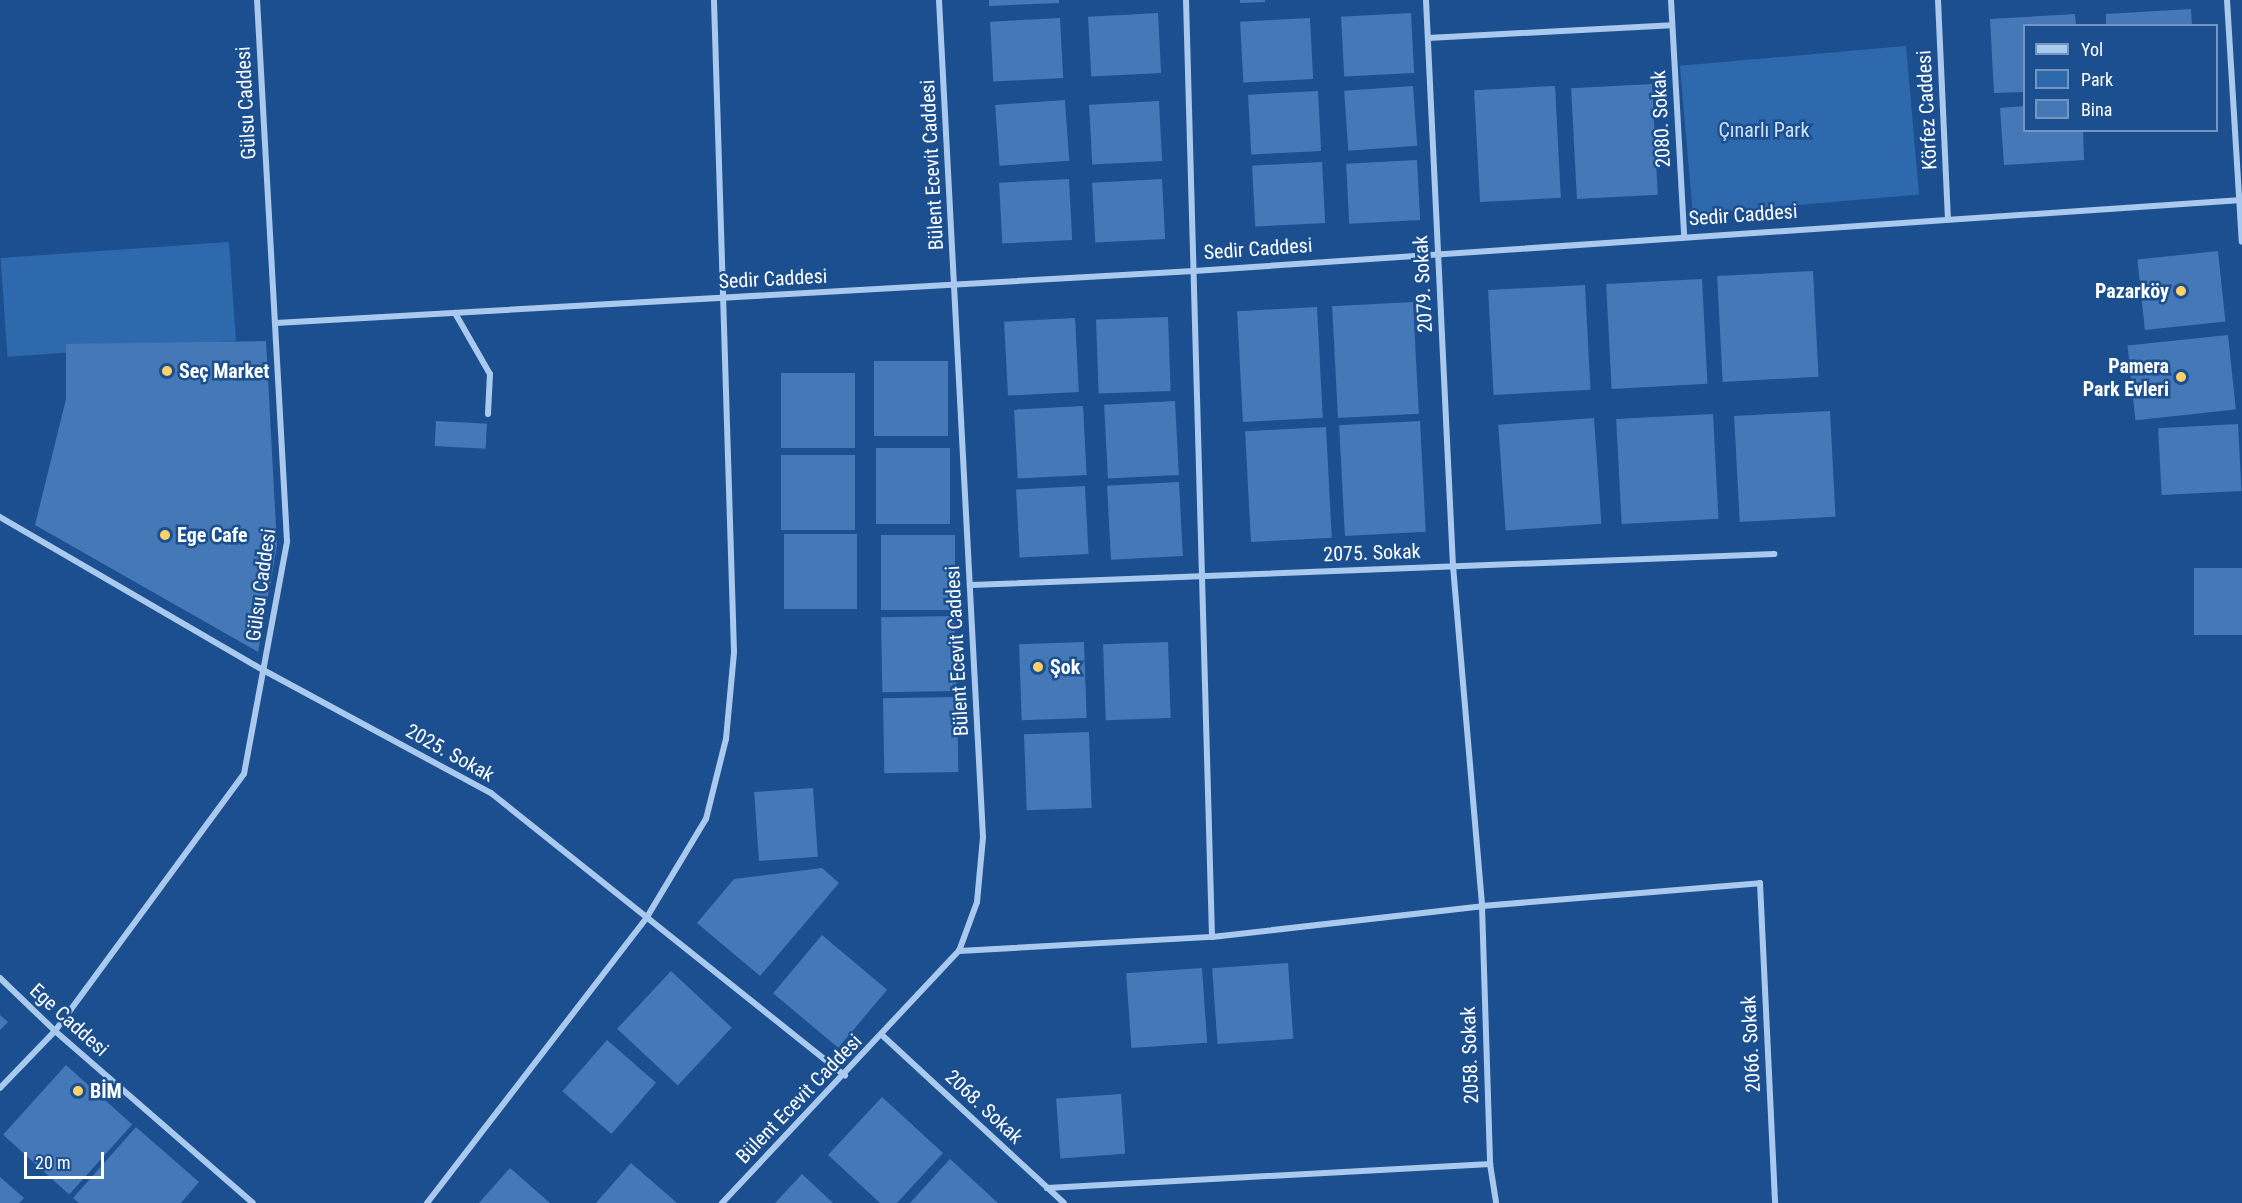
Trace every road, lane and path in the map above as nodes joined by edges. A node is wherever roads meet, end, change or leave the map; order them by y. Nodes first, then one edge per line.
1 (257, 0) edge
2 (714, 0) edge
3 (939, 0) edge
4 (1186, 0) edge
5 (1426, 0) edge
6 (1671, 0) edge
7 (1938, 0) edge
8 (2227, 0) edge
9 (1672, 25) junction
10 (1428, 38) junction
11 (2240, 200) edge
12 (1948, 218) junction
13 (1684, 236) junction
14 (2242, 242) edge
15 (1438, 252) junction
16 (1194, 271) junction
17 (956, 285) junction
18 (724, 298) junction
19 (455, 313) junction
20 (276, 323) junction
21 (488, 414) dead end
22 (0, 517) edge
23 (1774, 554) dead end
24 (1452, 566) junction
25 (1201, 576) junction
26 (970, 585) junction
27 (264, 671) junction
28 (1482, 906) junction
29 (647, 917) junction
30 (1212, 937) junction
31 (959, 951) junction
32 (0, 978) edge
33 (55, 1031) junction
34 (883, 1036) junction
35 (845, 1076) junction
36 (0, 1088) edge
37 (1490, 1164) junction
38 (1047, 1188) junction
39 (253, 1203) edge
40 (427, 1203) edge
41 (722, 1203) edge
42 (1064, 1203) edge
43 (1496, 1203) edge
44 (1775, 1203) edge

1 - 20 street, Gülsu Caddesi
2 - 18 street
3 - 17 street, Bülent Ecevit Caddesi
4 - 16 street
5 - 10 street, 2079. Sokak
6 - 9 street, 2080. Sokak
7 - 12 street, Körfez Caddesi
8 - 11 street
9 - 10 street
9 - 13 street, 2080. Sokak
10 - 15 street, 2079. Sokak
11 - 12 street, Sedir Caddesi
11 - 14 street
12 - 13 street, Sedir Caddesi
13 - 15 street, Sedir Caddesi
15 - 16 street, Sedir Caddesi
15 - 24 street, 2079. Sokak
16 - 17 street, Sedir Caddesi
16 - 25 street
17 - 18 street, Sedir Caddesi
17 - 26 street, Bülent Ecevit Caddesi
18 - 19 street, Sedir Caddesi
18 - 29 street
19 - 20 street, Sedir Caddesi
19 - 21 street
20 - 27 street, Gülsu Caddesi
22 - 27 street, 2025. Sokak
23 - 24 street, 2075. Sokak
24 - 25 street, 2075. Sokak
24 - 28 street, 2079. Sokak
25 - 26 street, 2075. Sokak
25 - 30 street
26 - 31 street, Bülent Ecevit Caddesi
27 - 29 street, 2025. Sokak
27 - 33 street, Gülsu Caddesi
28 - 30 street
28 - 37 street, 2058. Sokak
28 - 44 street, 2066. Sokak
29 - 35 street, 2025. Sokak
29 - 40 street
30 - 31 street
31 - 34 street, Bülent Ecevit Caddesi
32 - 33 street, Ege Caddesi
33 - 36 street, Gülsu Caddesi
33 - 39 street, Ege Caddesi
34 - 35 street, Bülent Ecevit Caddesi
34 - 38 street, 2068. Sokak
35 - 41 street, Bülent Ecevit Caddesi
37 - 38 street
37 - 43 street, 2058. Sokak
38 - 42 street, 2068. Sokak

